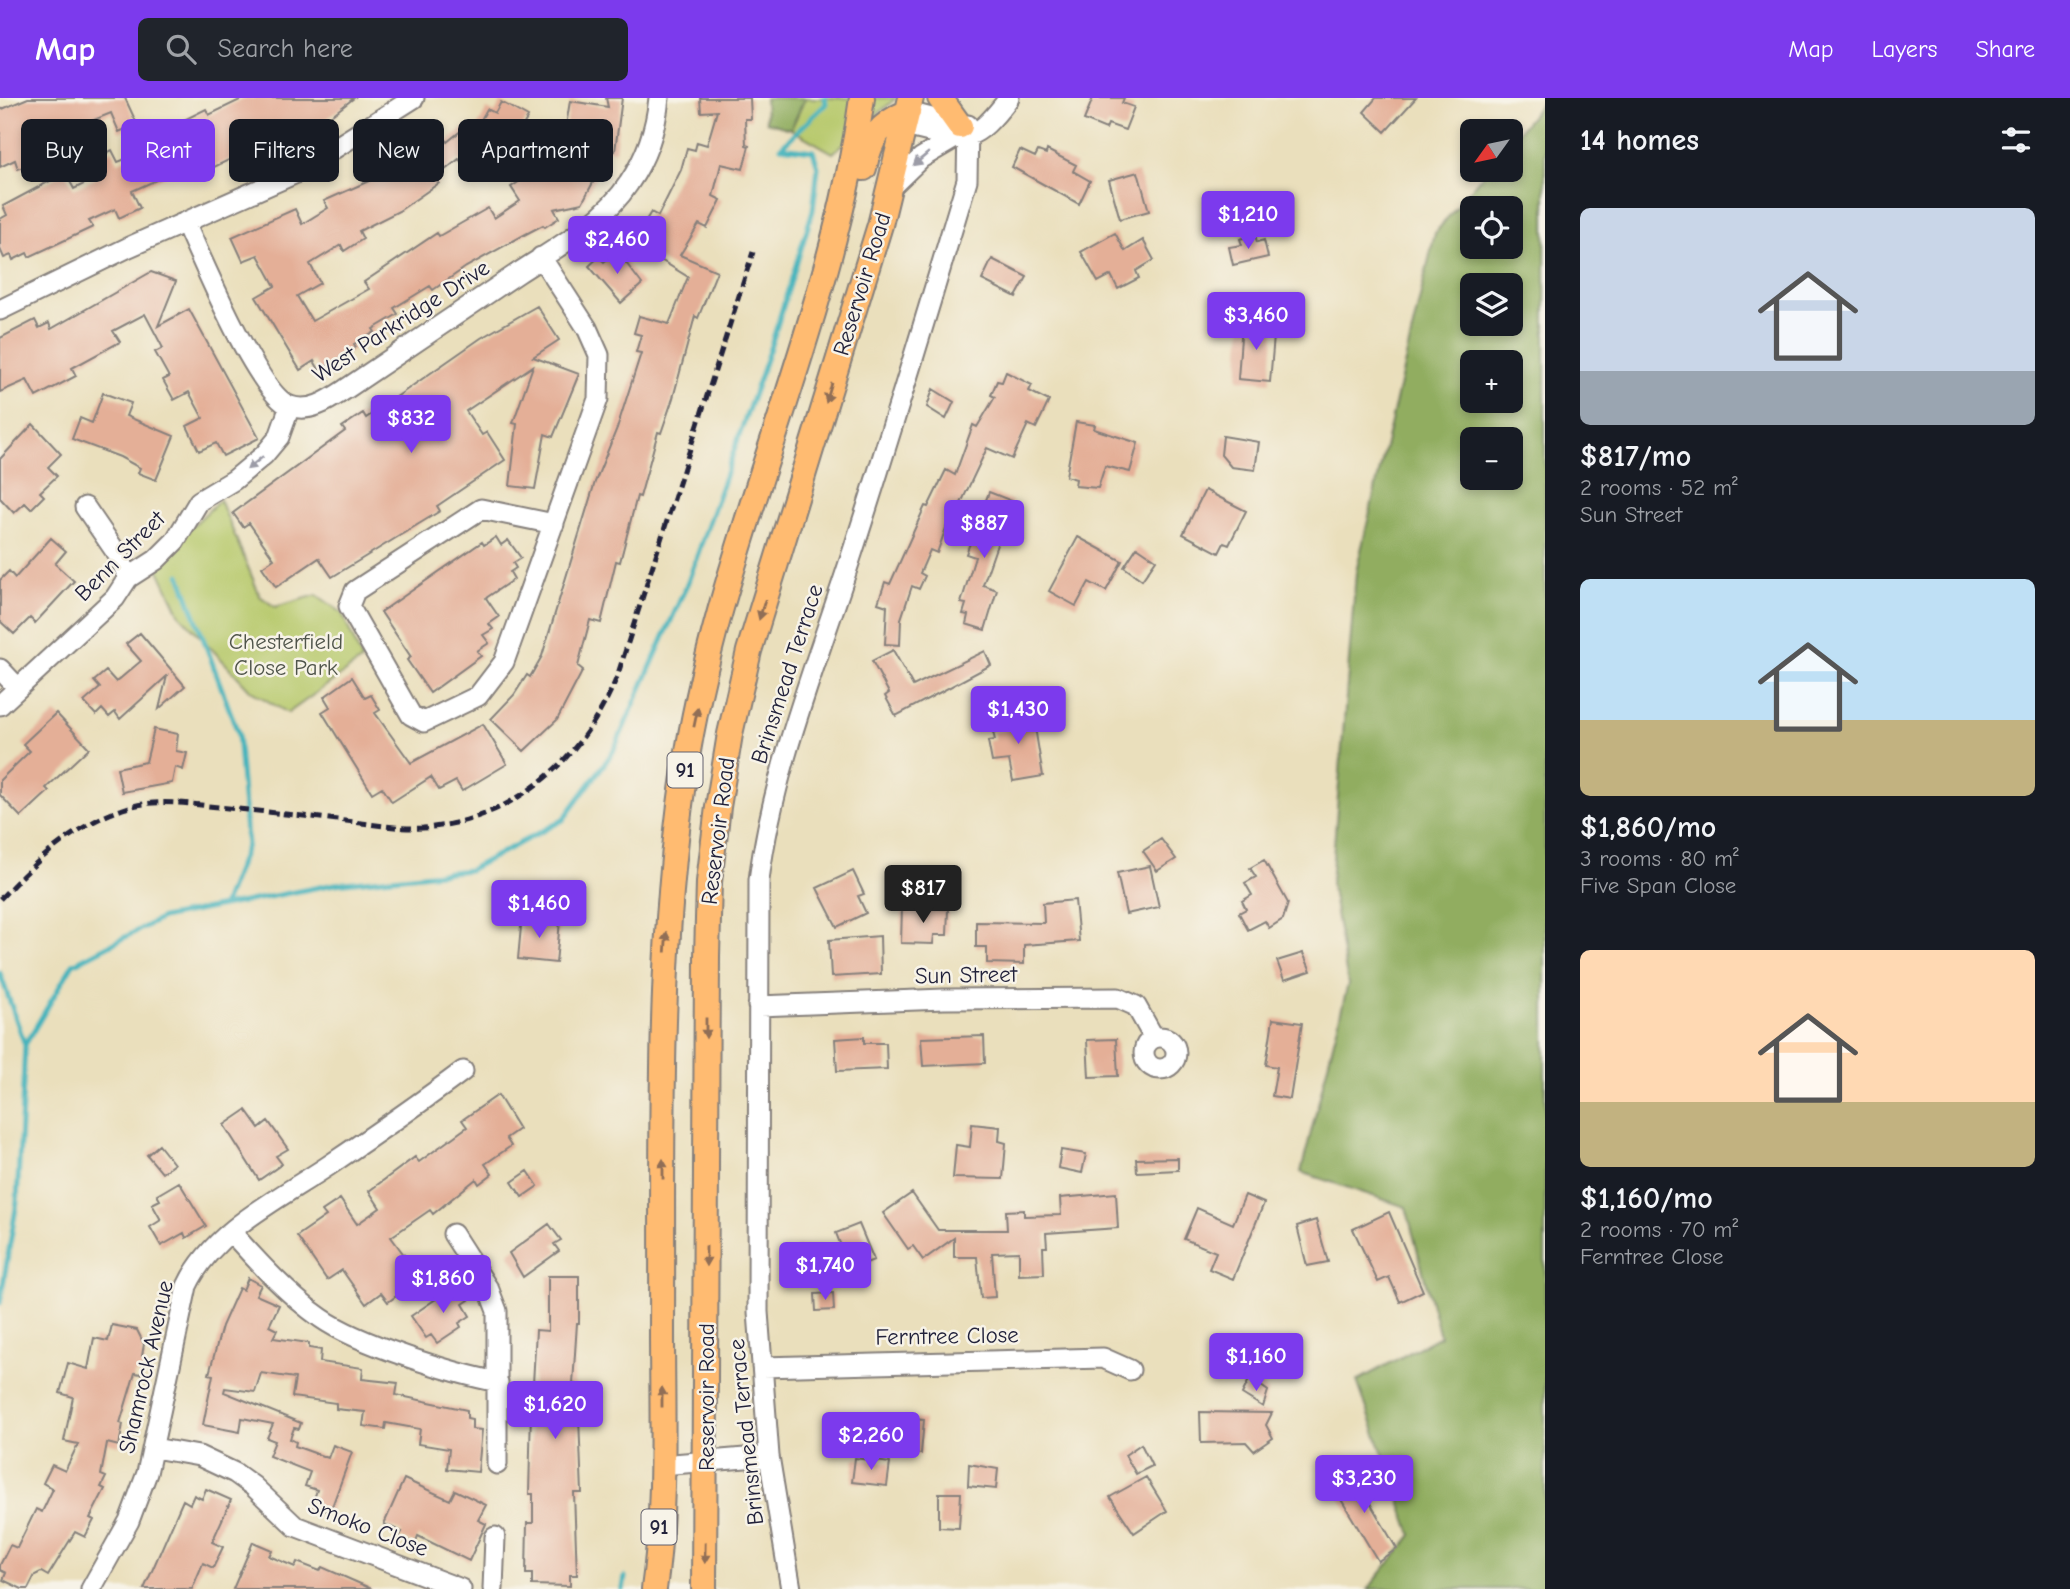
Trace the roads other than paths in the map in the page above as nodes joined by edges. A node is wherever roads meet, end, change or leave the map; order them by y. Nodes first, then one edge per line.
1 (414, 98) edge
2 (659, 98) edge
3 (862, 98) edge
4 (873, 98) edge
5 (940, 98) edge
6 (1008, 98) edge
7 (903, 114) edge
8 (963, 131) junction
9 (891, 187) junction
10 (185, 222) junction
11 (541, 257) junction
12 (0, 310) edge
13 (290, 406) junction
14 (772, 446) junction
15 (85, 507) dead end
16 (554, 524) junction
17 (128, 578) junction
18 (0, 669) edge
19 (18, 688) junction
20 (0, 705) edge
21 (758, 1006) junction
22 (1154, 1038) dead end
23 (463, 1071) dead end
24 (231, 1232) junction
25 (453, 1234) dead end
26 (762, 1367) junction
27 (1130, 1370) dead end
28 (498, 1382) junction
29 (154, 1448) junction
30 (769, 1456) junction
31 (706, 1461) junction
32 (497, 1464) dead end
33 (661, 1465) junction
34 (495, 1537) dead end
35 (91, 1589) edge
36 (461, 1589) edge
37 (492, 1589) edge
38 (654, 1589) edge
39 (704, 1589) edge
40 (791, 1589) edge

1 - 10 street
2 - 11 street, West Parkridge Drive
3 - 14 main road, Reservoir Road / 91
4 - 7 main road
5 - 8 main road
6 - 8 street
7 - 8 street
7 - 9 main road, Reservoir Road / 91
7 - 14 main road
8 -> 9 street
8 - 21 street, Brinsmead Terrace
9 -> 31 main road, Reservoir Road / 91
10 - 12 street
10 - 13 street
11 - 13 street, West Parkridge Drive
11 - 16 street
13 -> 17 street, Benn Street
33 -> 14 main road, Reservoir Road / 91
15 - 17 street
16 - 16 street
17 - 19 street, Benn Street
18 - 19 street
19 - 20 street, Benn Street
21 - 22 street, Sun Street
21 - 26 street, Brinsmead Terrace
23 - 24 street, Shamrock Avenue
24 - 28 street
24 - 29 street, Shamrock Avenue
25 - 28 street
26 - 27 street, Ferntree Close
26 - 30 street, Brinsmead Terrace
28 - 32 street
29 - 35 street, Shamrock Avenue
29 - 36 street, Smoko Close
30 - 31 street
30 - 40 street, Brinsmead Terrace
31 - 33 street
31 -> 39 main road, Reservoir Road / 91
33 - 38 main road, Reservoir Road / 91
34 - 37 street

